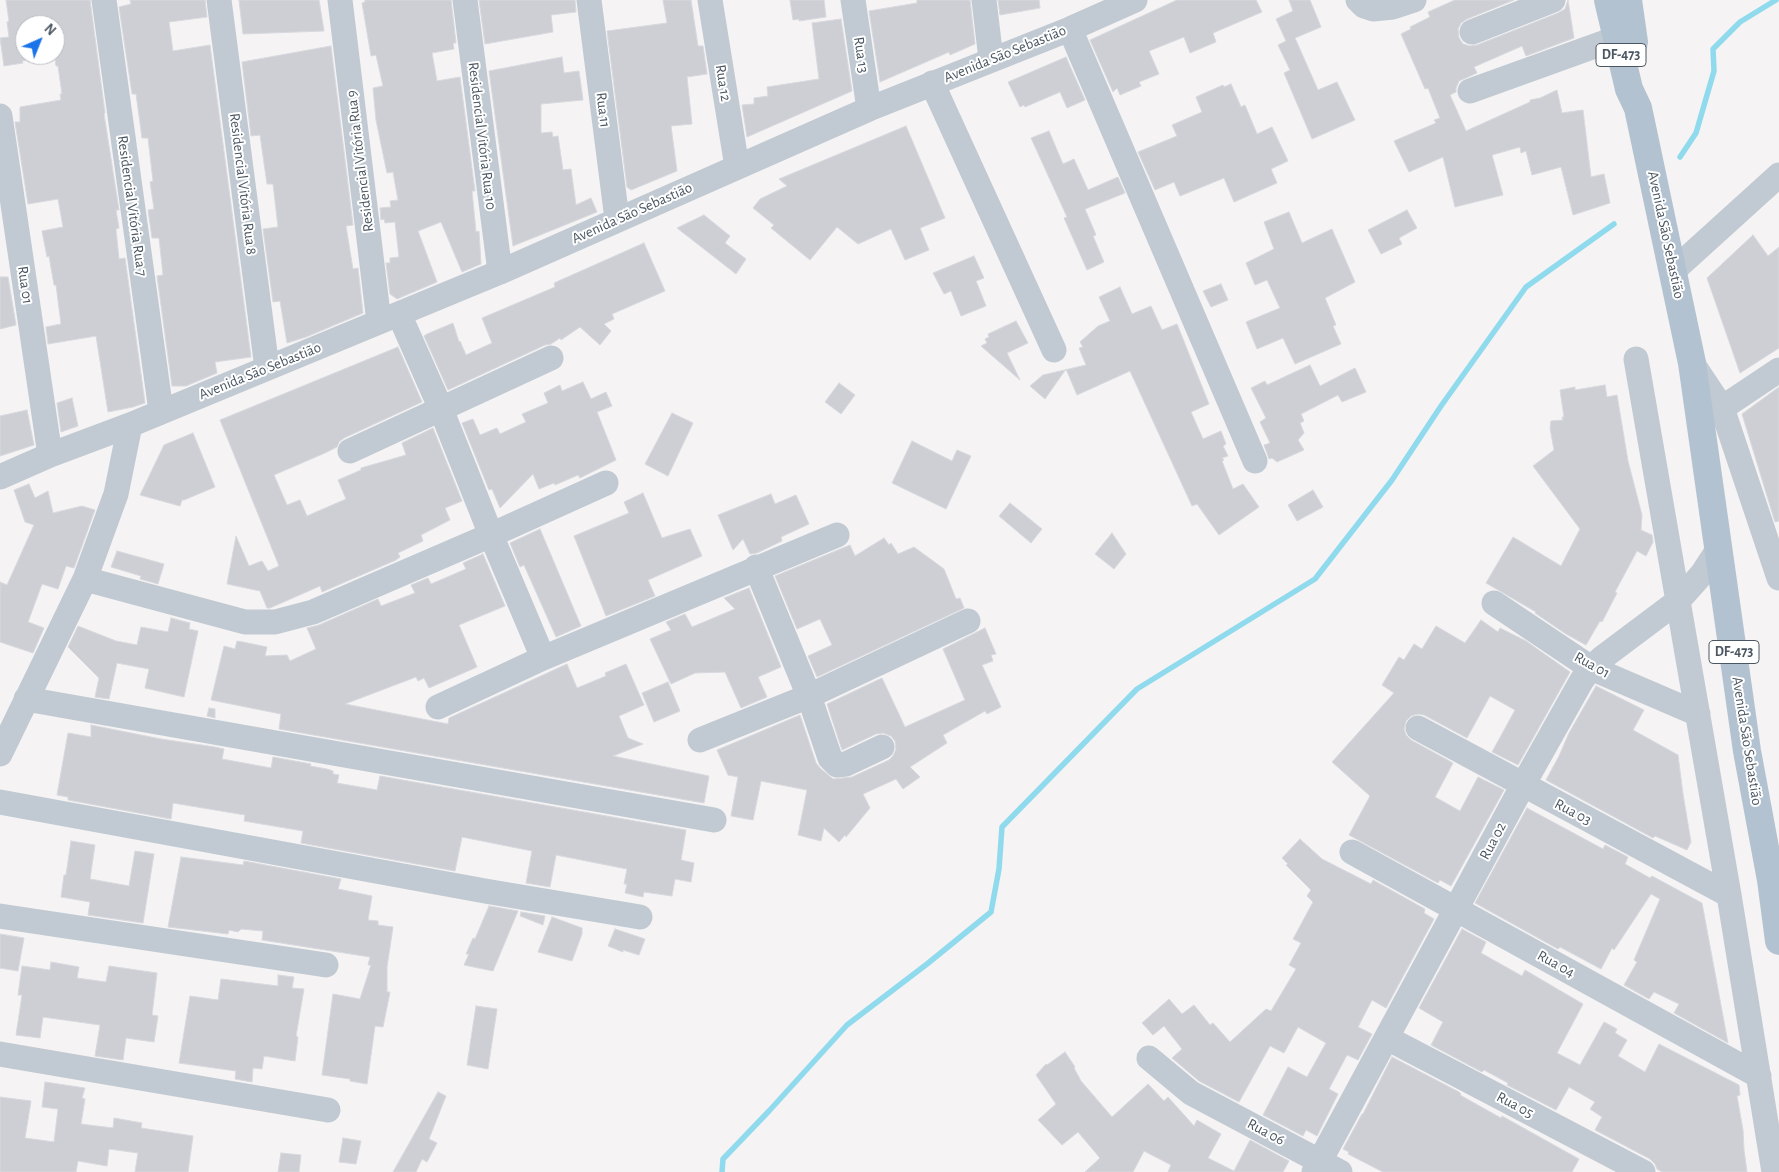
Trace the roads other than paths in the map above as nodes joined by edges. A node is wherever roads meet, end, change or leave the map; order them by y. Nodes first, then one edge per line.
1 (104, 0) edge
2 (219, 0) edge
3 (340, 0) edge
4 (465, 0) edge
5 (589, 0) edge
6 (710, 0) edge
7 (852, 0) edge
8 (984, 0) edge
9 (1358, 0) edge
10 (1414, 0) edge
11 (1553, 0) edge
12 (1608, 0) edge
13 (1628, 0) edge
14 (1124, 2) edge
15 (1070, 28) junction
16 (1472, 32) dead end
17 (1617, 38) junction
18 (991, 59) junction
19 (932, 83) junction
20 (1470, 91) dead end
21 (1638, 108) junction
22 (869, 109) junction
23 (0, 116) edge
24 (736, 167) junction
25 (1779, 175) edge
26 (617, 219) junction
27 (1673, 271) junction
28 (500, 272) junction
29 (389, 318) junction
30 (1054, 350) dead end
31 (551, 358) dead end
32 (1636, 359) dead end
33 (1692, 363) junction
34 (267, 368) junction
35 (1779, 370) edge
36 (1722, 408) junction
37 (441, 409) junction
38 (161, 412) junction
39 (130, 425) junction
40 (350, 450) dead end
41 (50, 455) junction
42 (1255, 461) dead end
43 (0, 477) edge
44 (606, 483) dead end
45 (491, 535) junction
46 (837, 535) dead end
47 (1719, 548) junction
48 (1774, 550) edge
49 (756, 568) junction
50 (1779, 578) edge
51 (85, 579) junction
52 (1678, 601) junction
53 (1494, 603) dead end
54 (968, 622) dead end
55 (543, 658) junction
56 (1592, 668) junction
57 (808, 696) junction
58 (26, 699) junction
59 (438, 707) dead end
60 (1698, 714) junction
61 (1418, 728) dead end
62 (700, 740) dead end
63 (882, 748) dead end
64 (0, 754) edge
65 (1523, 785) junction
66 (0, 802) edge
67 (714, 820) dead end
68 (1352, 852) dead end
69 (1729, 895) junction
70 (1456, 909) junction
71 (0, 916) edge
72 (640, 917) dead end
73 (1779, 941) edge
74 (326, 965) dead end
75 (1387, 1038) junction
76 (0, 1054) edge
77 (1149, 1058) dead end
78 (1759, 1076) junction
79 (328, 1110) dead end
80 (1325, 1168) edge
81 (1643, 1172) edge
82 (1774, 1172) edge

1 - 38 street, Residencial Vitória Rua 7
2 - 34 street, Residencial Vitória Rua 8
3 - 29 street, Residencial Vitória Rua 9
4 - 28 street, Residencial Vitória Rua 10
5 - 26 street, Rua 11
6 - 24 street, Rua 12
7 - 22 street, Rua 13
8 - 18 street
9 - 10 street
11 - 16 street
12 - 17 main road, Avenida São Sebastião / DF-473
13 - 21 main road, Avenida São Sebastião / DF-473
14 - 15 street, Avenida São Sebastião
15 - 18 street, Avenida São Sebastião
15 - 42 street
17 - 20 street
17 - 21 main road, Avenida São Sebastião / DF-473
18 - 19 street, Avenida São Sebastião
19 - 22 street, Avenida São Sebastião
19 - 30 street
21 - 27 main road, Avenida São Sebastião / DF-473
22 - 24 street, Avenida São Sebastião
23 - 41 street, Rua 01
24 - 26 street, Avenida São Sebastião
25 - 27 street
26 - 28 street, Avenida São Sebastião
27 - 33 main road, Avenida São Sebastião / DF-473
28 - 29 street, Avenida São Sebastião
29 - 34 street, Avenida São Sebastião
29 - 37 street, Residencial Vitória Rua 9
31 - 37 street
32 - 52 street
33 - 36 street, Avenida São Sebastião
33 - 47 main road, Avenida São Sebastião / DF-473
34 - 38 street, Avenida São Sebastião
35 - 36 street
36 - 48 street, Avenida São Sebastião
37 - 40 street
37 - 45 street, Residencial Vitória Rua 9
38 - 39 street, Avenida São Sebastião
39 - 41 street, Avenida São Sebastião
39 - 51 street
41 - 43 street, Avenida São Sebastião
44 - 45 street
45 - 51 street
45 - 55 street, Residencial Vitória Rua 9
46 - 49 street
47 - 52 street, Rua 02
47 - 73 main road, Avenida São Sebastião / DF-473
48 - 50 street, Avenida São Sebastião
49 - 55 street
49 - 57 street
51 - 58 street
52 - 56 street, Rua 02
52 - 60 street
53 - 56 street, Rua 01
54 - 57 street
55 - 59 street
56 - 60 street, Rua 01
56 - 65 street, Rua 02
57 - 62 street
57 - 63 street
58 - 64 street
58 - 67 street
60 - 69 street
61 - 65 street, Rua 03
65 - 69 street, Rua 03
65 - 70 street, Rua 02
66 - 72 street
68 - 70 street, Rua 04
69 - 78 street
70 - 75 street, Rua 02
70 - 78 street, Rua 04
71 - 74 street
75 - 80 street, Rua 02
75 - 81 street, Rua 05
76 - 79 street
77 - 80 street, Rua 06
78 - 82 street

